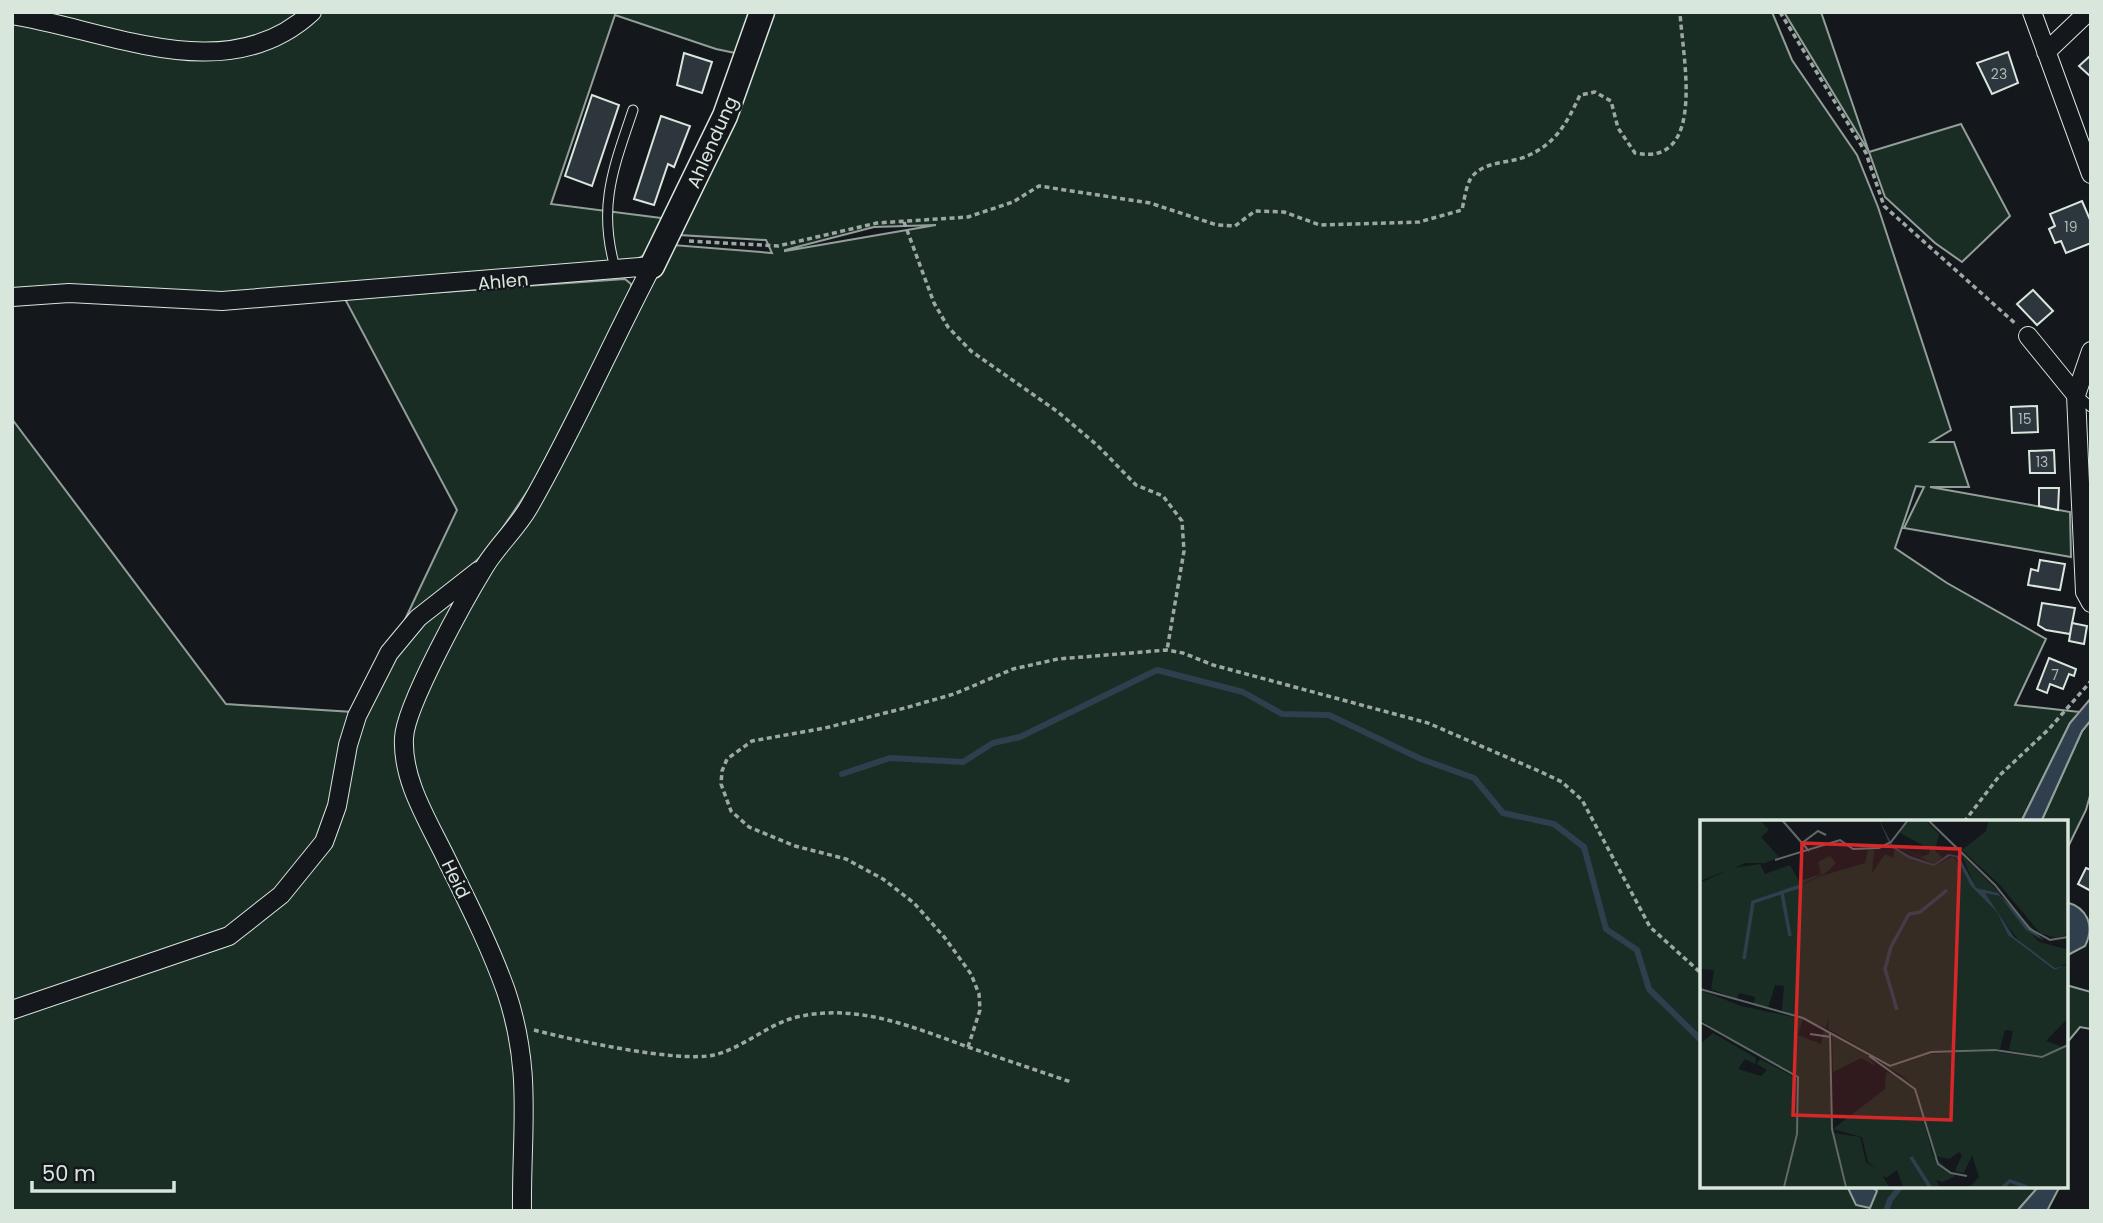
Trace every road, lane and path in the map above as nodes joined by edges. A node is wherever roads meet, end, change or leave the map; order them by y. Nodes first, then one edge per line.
1 (312, 12) edge
2 (762, 12) edge
3 (1680, 12) edge
4 (1780, 12) edge
5 (2032, 12) edge
6 (2088, 12) edge
7 (12, 15) edge
8 (2046, 51) junction
9 (633, 110) dead end
10 (2091, 174) edge
11 (904, 222) junction
12 (667, 239) junction
13 (652, 267) junction
14 (616, 271) junction
15 (12, 297) edge
16 (2028, 336) joint
17 (2091, 351) edge
18 (2076, 395) junction
19 (2091, 407) edge
20 (486, 565) junction
21 (2091, 603) edge
22 (1167, 650) junction
23 (2091, 681) edge
24 (1966, 820) edge
25 (1700, 972) edge
26 (12, 1010) edge
27 (517, 1027) junction
28 (968, 1047) junction
29 (1071, 1082) dead end
30 (522, 1211) edge

1 - 7 street
2 - 12 street, Ahlendung
3 - 11 path
4 - 16 path
5 - 8 street
6 - 8 street
8 - 10 street
9 - 14 lane
11 - 12 path
11 - 22 path
12 - 13 street, Ahlendung
13 - 14 street, Ahlen
13 - 20 street
14 - 15 street, Ahlen
16 - 18 street
17 - 18 street
18 - 19 lane
18 - 21 street
20 - 26 street
20 - 27 street, Heid
22 - 25 path
22 - 28 path
23 - 24 path
27 - 28 path
27 - 30 street, Heid
28 - 29 path

